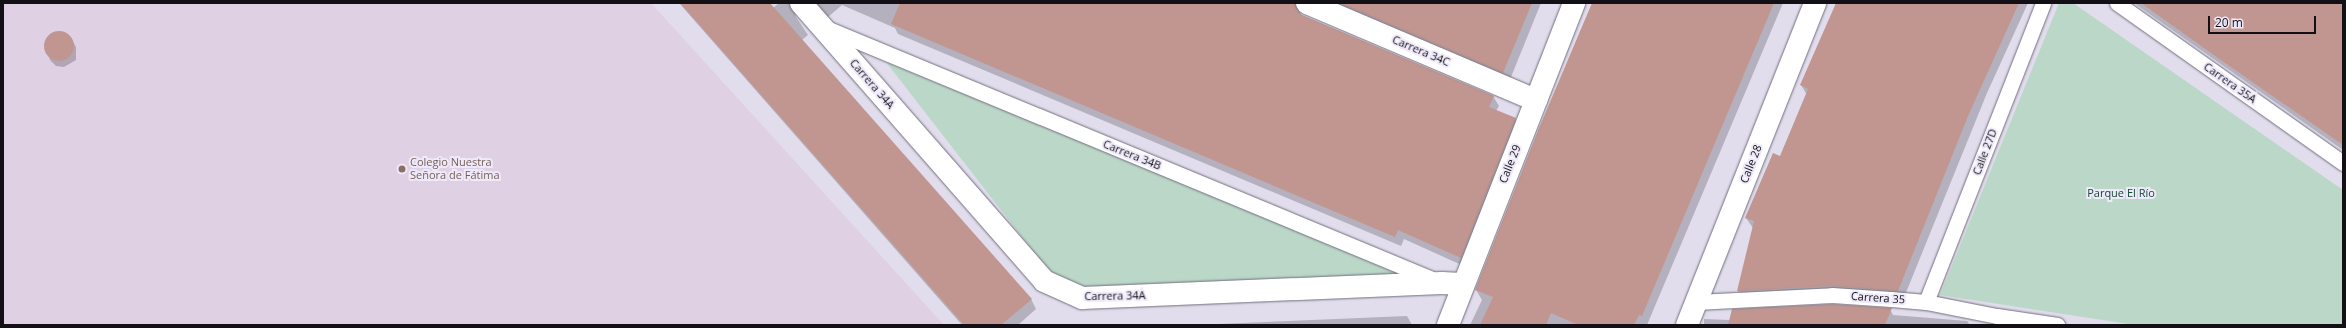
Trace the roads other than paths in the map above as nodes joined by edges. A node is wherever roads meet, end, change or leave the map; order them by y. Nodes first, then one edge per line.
1 (801, 3) edge
2 (1307, 3) edge
3 (1574, 3) edge
4 (1815, 3) edge
5 (2043, 3) edge
6 (2117, 3) edge
7 (822, 26) junction
8 (1536, 100) junction
9 (2343, 163) edge
10 (1452, 284) junction
11 (1696, 302) junction
12 (1926, 302) junction
13 (1448, 325) edge
14 (1687, 325) edge
15 (2057, 325) edge

1 - 7 street, Carrera 34A
2 - 8 street, Carrera 34C
3 - 8 street, Calle 29
4 - 11 street, Calle 28
5 - 12 lane, Calle 27D
6 - 9 lane, Carrera 35A
7 - 10 lane, Carrera 34B
7 - 10 street, Carrera 34A
8 - 10 street, Calle 29
10 - 13 street, Calle 29
11 - 12 lane, Carrera 35
11 - 14 street, Calle 28
12 - 15 lane, Carrera 35

